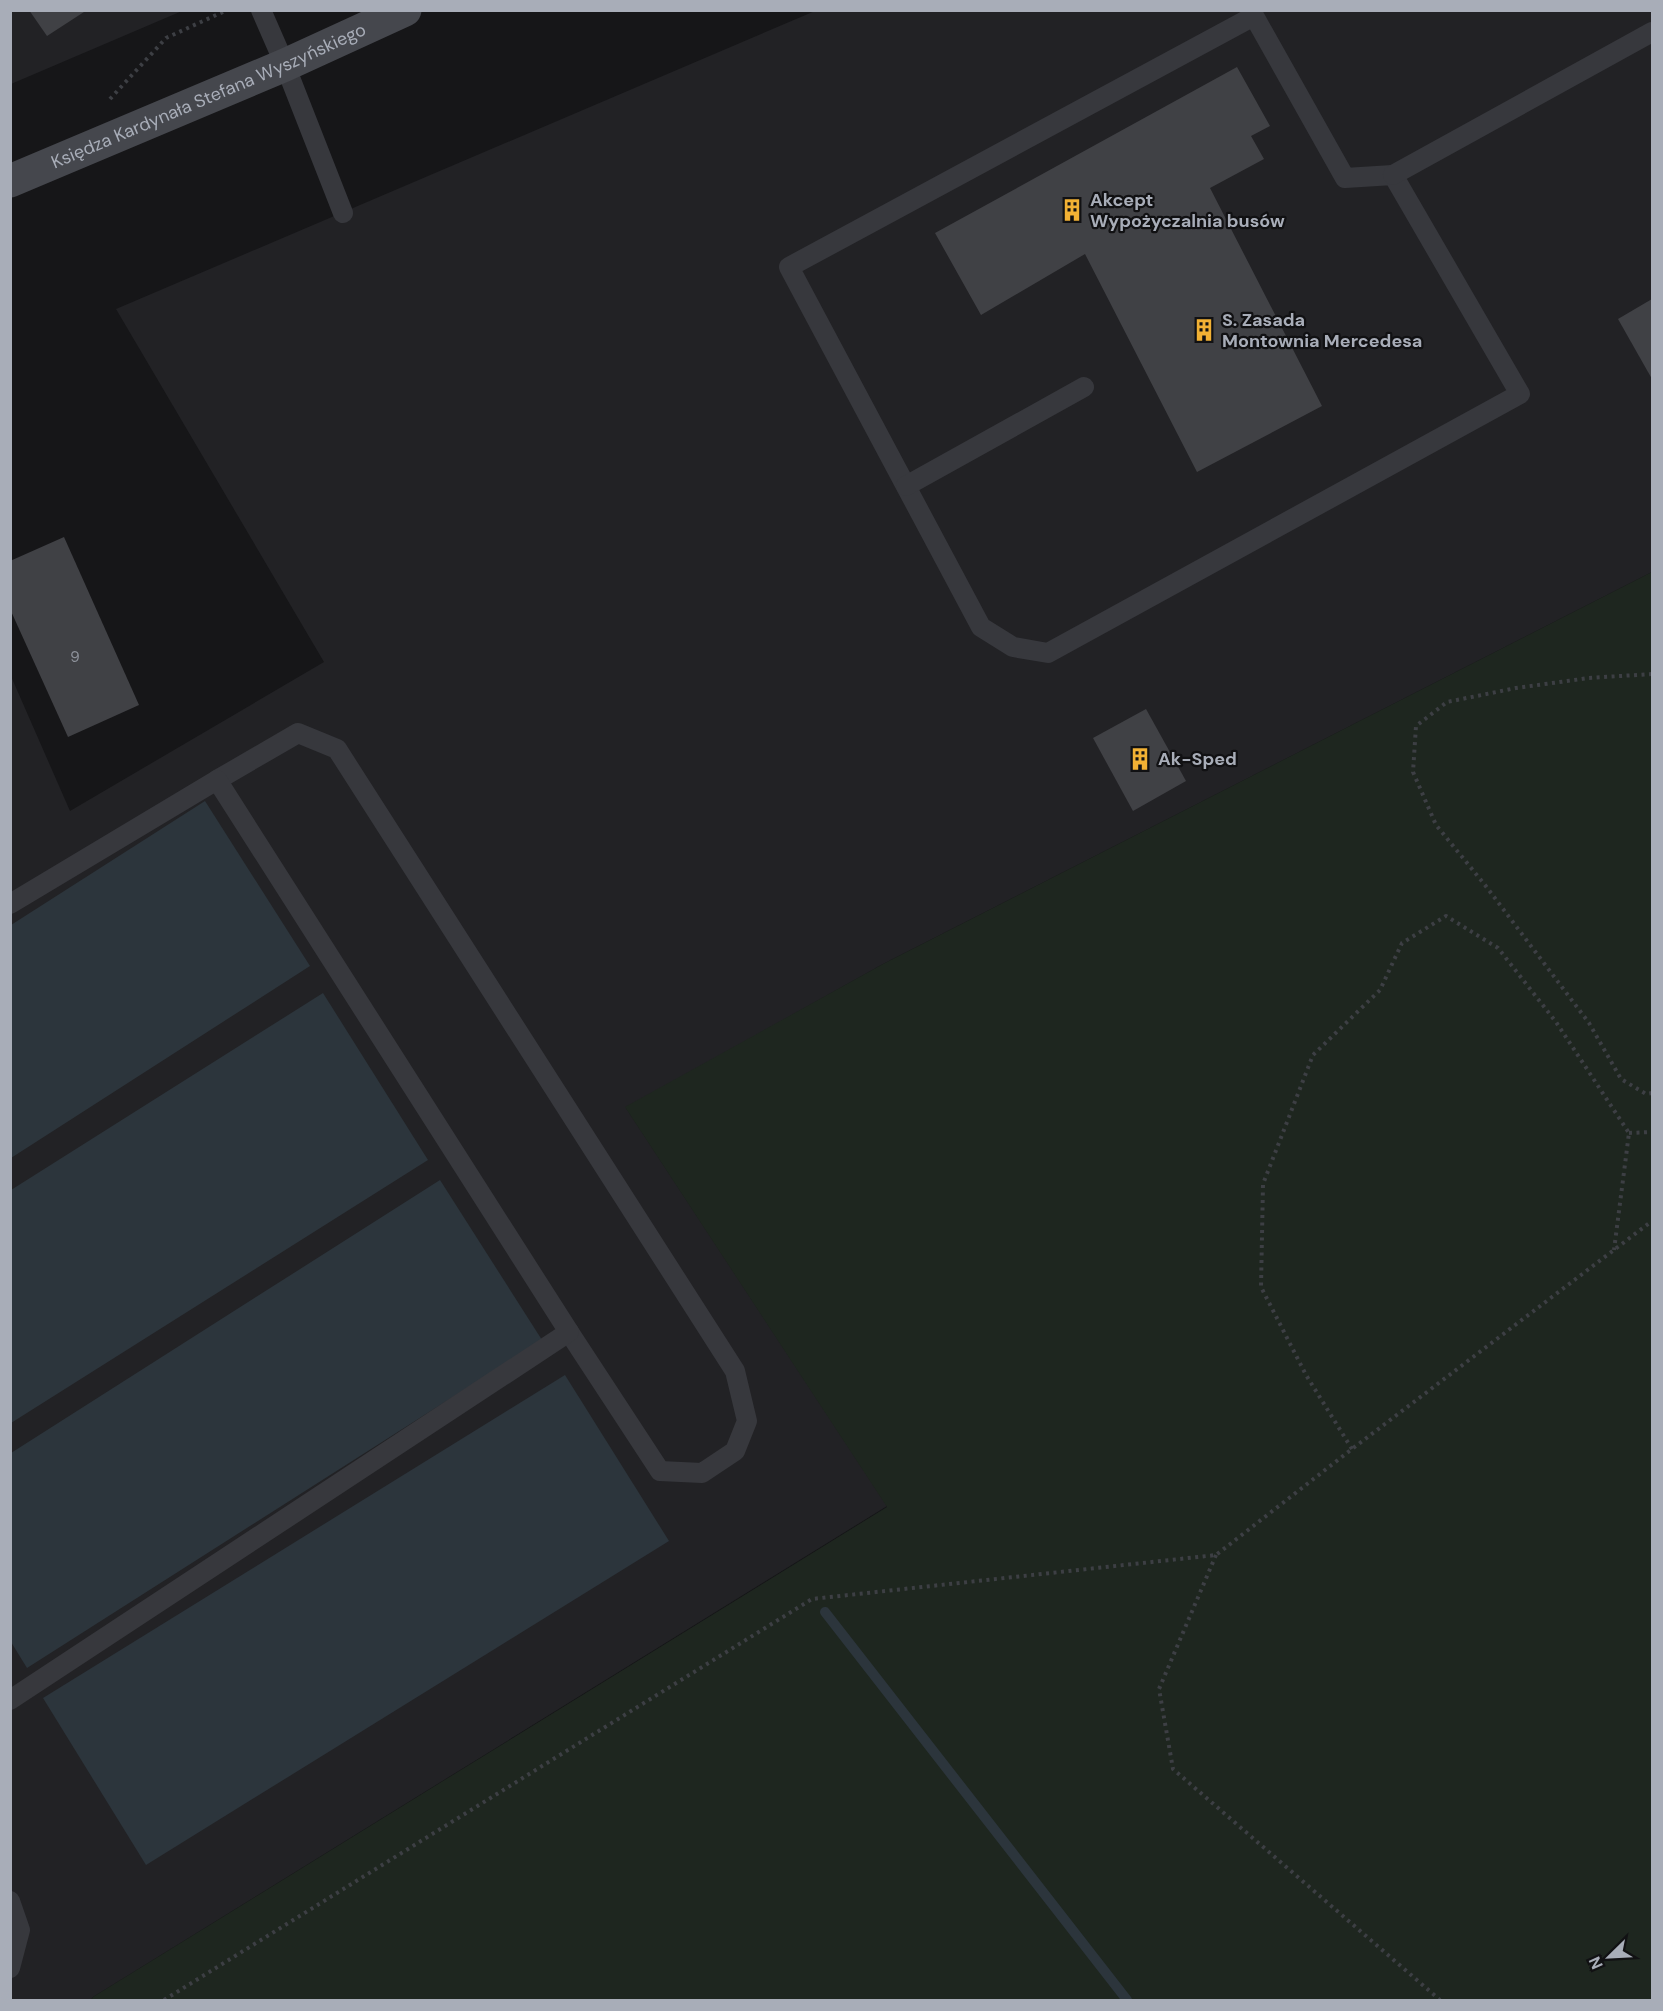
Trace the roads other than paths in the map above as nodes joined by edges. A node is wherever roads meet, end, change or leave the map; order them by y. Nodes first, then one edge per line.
1 (261, 10) edge
2 (405, 10) edge
3 (1252, 13) edge
4 (1653, 32) edge
5 (285, 65) junction
6 (1393, 175) junction
7 (10, 181) edge
8 (343, 213) dead end
9 (1084, 387) dead end
10 (906, 486) junction
11 (217, 780) junction
12 (10, 904) edge
13 (568, 1332) junction
14 (10, 1700) edge
15 (10, 1901) edge
16 (10, 1968) edge

1 - 5 lane
2 - 5 street, Księdza Kardynała Stefana Wyszyńskiego
3 - 6 lane
3 - 10 lane
4 - 6 lane
5 - 7 street, Księdza Kardynała Stefana Wyszyńskiego
5 - 8 lane
6 - 10 lane
9 - 10 lane
11 - 12 lane
11 - 13 lane
11 - 13 lane
13 - 14 lane
15 - 16 lane

